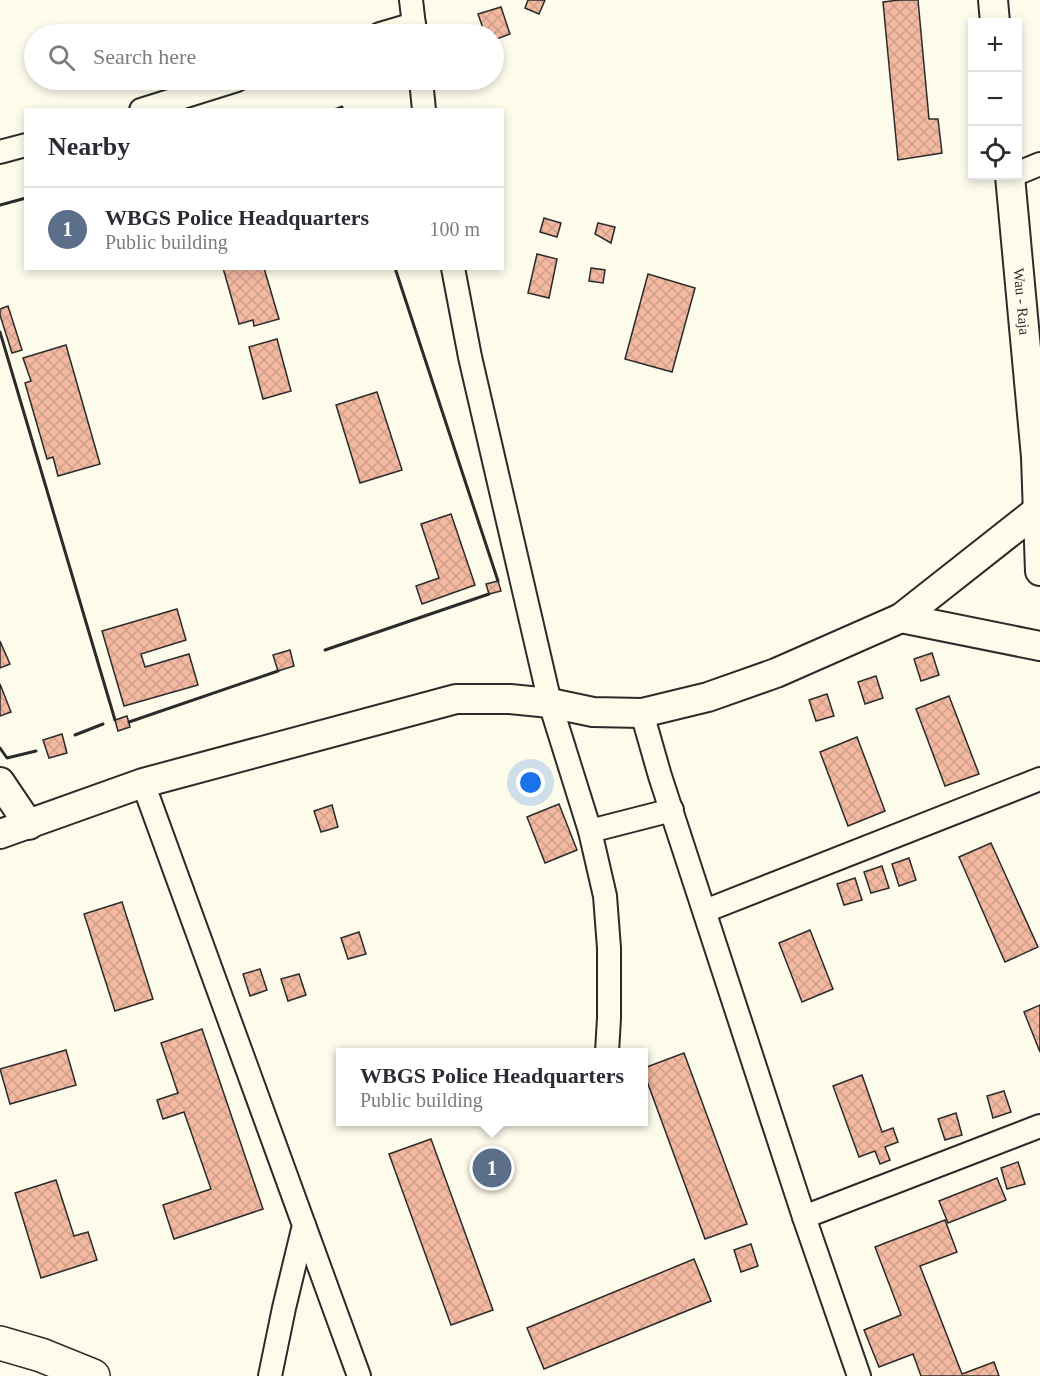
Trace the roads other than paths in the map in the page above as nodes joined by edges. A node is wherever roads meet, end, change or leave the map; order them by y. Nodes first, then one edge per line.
1 (411, 0) edge
2 (993, 0) edge
3 (995, 18) edge
4 (414, 24) edge
5 (205, 90) edge
6 (422, 90) edge
7 (147, 108) edge
8 (424, 108) edge
9 (24, 145) edge
10 (0, 152) edge
11 (1040, 164) edge
12 (1022, 171) edge
13 (1010, 180) edge
14 (453, 270) edge
15 (1038, 457) edge
16 (1038, 510) junction
17 (1040, 571) edge
18 (902, 618) junction
19 (1040, 646) edge
20 (550, 703) junction
21 (642, 713) junction
22 (1040, 779) edge
23 (0, 782) edge
24 (143, 783) junction
25 (672, 810) junction
26 (29, 825) junction
27 (590, 831) junction
28 (0, 834) edge
29 (705, 911) junction
30 (607, 1048) edge
31 (1040, 1126) edge
32 (804, 1217) junction
33 (304, 1225) junction
34 (0, 1343) edge
35 (93, 1376) edge
36 (270, 1376) edge
37 (359, 1376) edge
38 (859, 1376) edge

1 - 4 street
2 - 3 street
5 - 7 street
6 - 8 street
9 - 10 street
11 - 12 street
13 - 15 street, Wau - Raja
14 - 20 street
15 - 16 street, Wau - Raja
16 - 17 street, Wau - Raja
16 - 18 street
18 - 19 street
18 - 21 street
20 - 21 street
20 - 24 street
20 - 27 street
21 - 25 street
22 - 29 street
23 - 26 street
24 - 26 street
24 - 33 street
25 - 27 street
25 - 29 street
26 - 28 street
27 - 30 street
29 - 32 street
31 - 32 street
32 - 38 street
33 - 36 street
33 - 37 street
34 - 35 main road

